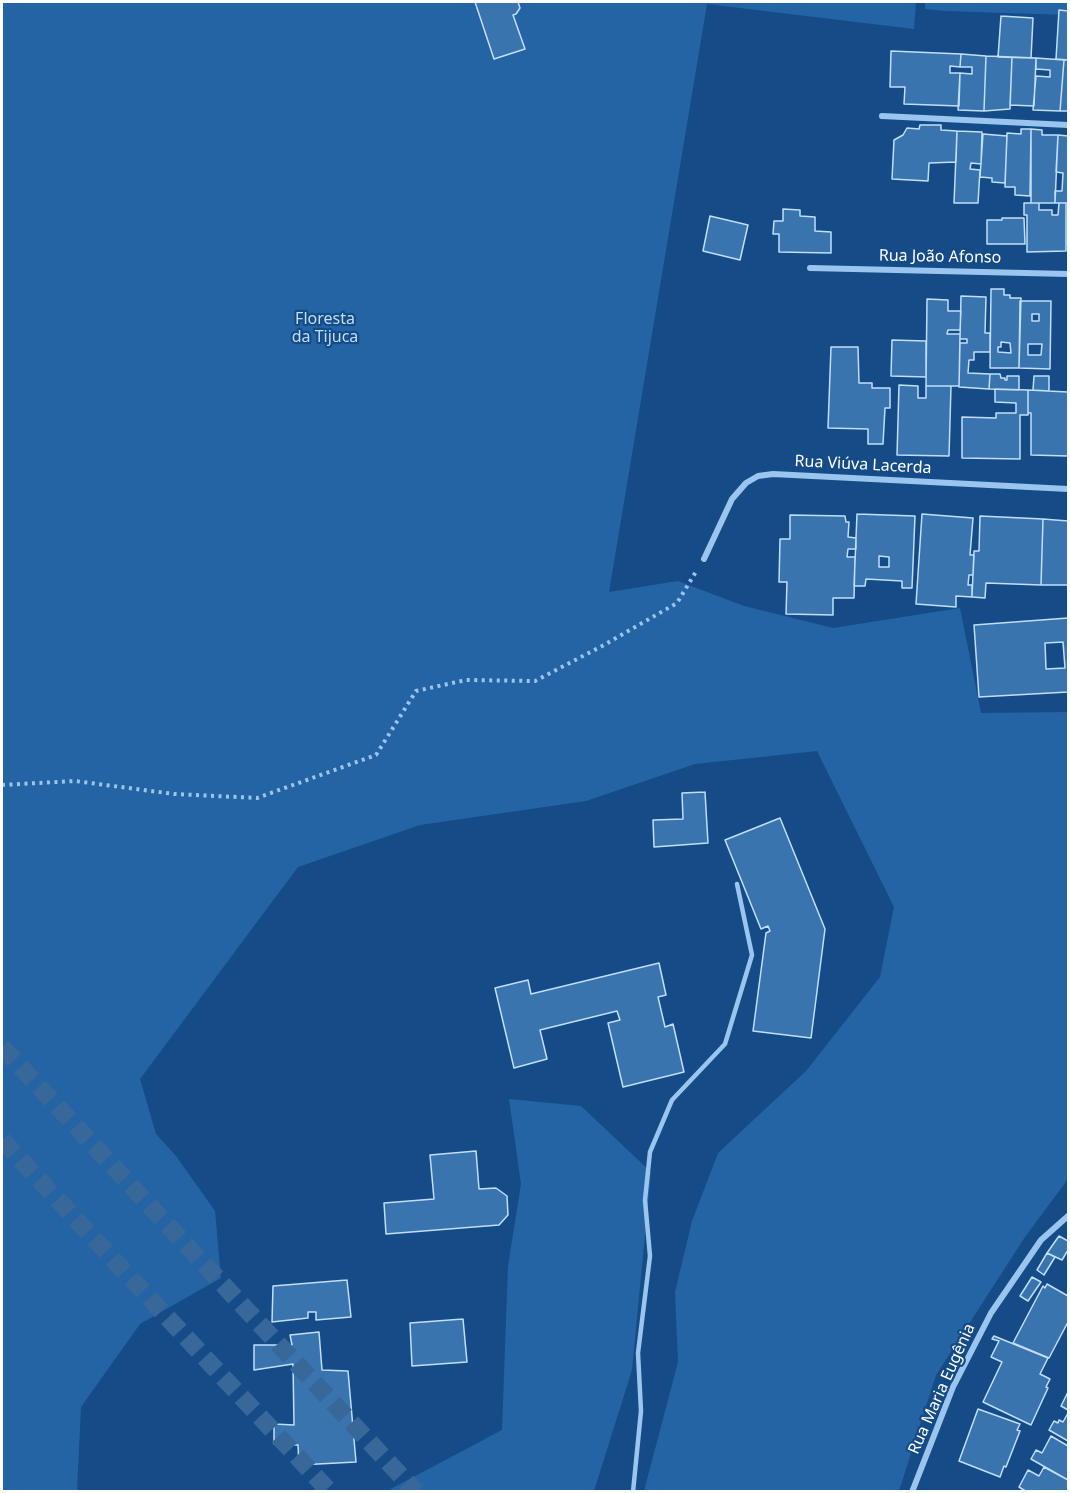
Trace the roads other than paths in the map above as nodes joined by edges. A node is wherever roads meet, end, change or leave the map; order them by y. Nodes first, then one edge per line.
1 (882, 116) dead end
2 (1068, 124) edge
3 (810, 268) dead end
4 (1068, 274) edge
5 (1068, 489) edge
6 (704, 559) road end
7 (737, 884) dead end
8 (1068, 1216) edge
9 (633, 1491) edge
10 (912, 1491) edge

1 - 2 street
3 - 4 street, Rua João Afonso
5 - 6 street, Rua Viúva Lacerda
7 - 9 lane
8 - 10 street, Rua Maria Eugênia

